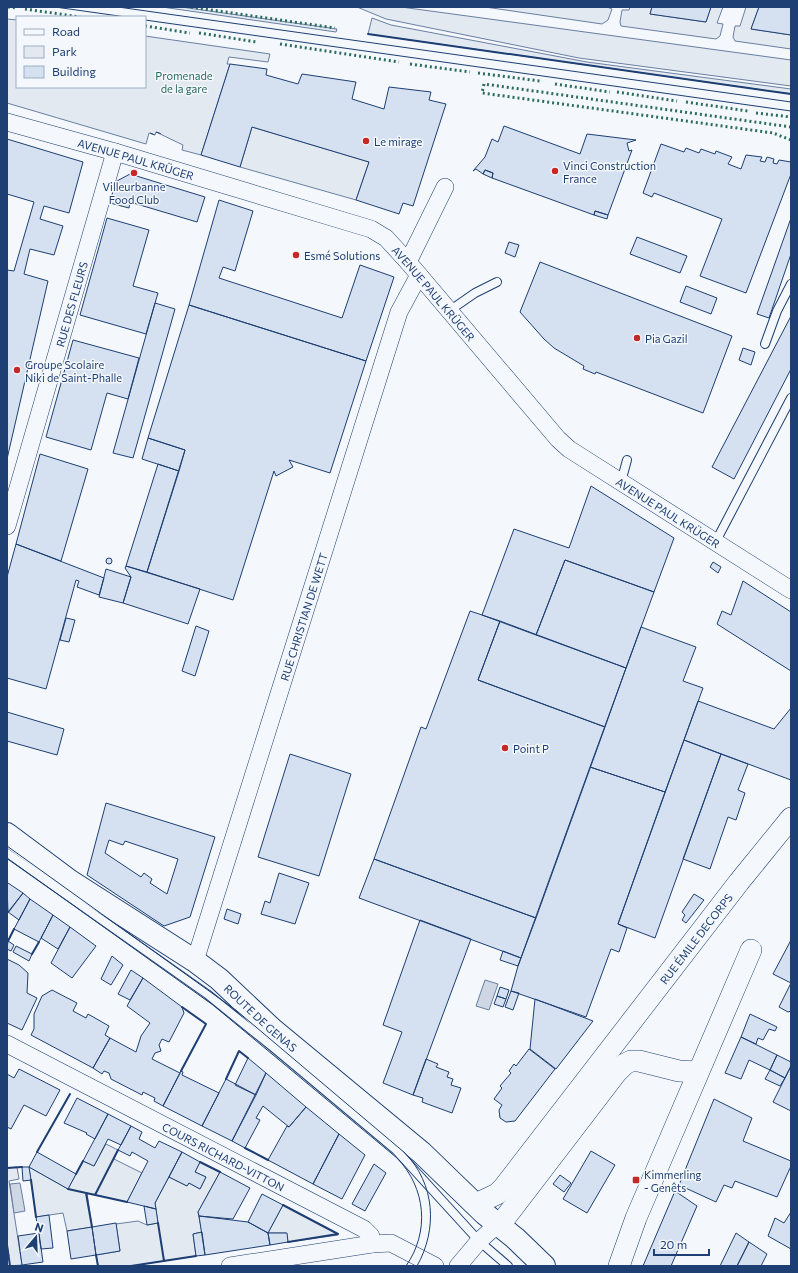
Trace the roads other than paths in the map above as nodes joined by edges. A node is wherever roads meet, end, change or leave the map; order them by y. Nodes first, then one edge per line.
1 (7, 122) edge
2 (115, 152) junction
3 (445, 187) dead end
4 (408, 262) junction
5 (419, 275) junction
6 (497, 282) dead end
7 (791, 284) edge
8 (449, 311) junction
9 (765, 344) dead end
10 (791, 398) edge
11 (627, 460) dead end
12 (621, 482) junction
13 (7, 526) edge
14 (715, 543) junction
15 (791, 590) edge
16 (791, 818) edge
17 (7, 834) edge
18 (7, 853) edge
19 (750, 950) dead end
20 (196, 961) junction
21 (7, 1044) edge
22 (645, 1062) junction
23 (609, 1066) junction
24 (698, 1072) junction
25 (690, 1093) junction
26 (476, 1204) junction
27 (498, 1224) junction
28 (479, 1241) junction
29 (372, 1244) junction
30 (230, 1266) edge
31 (435, 1266) edge
32 (458, 1266) edge
33 (508, 1266) edge
34 (544, 1266) edge
35 (619, 1266) edge

1 - 2 street, AVENUE PAUL KRÜGER
2 - 4 street, AVENUE PAUL KRÜGER
2 - 13 street, RUE DES FLEURS
3 - 4 street
4 - 5 street, AVENUE PAUL KRÜGER
5 - 8 street, AVENUE PAUL KRÜGER
5 - 20 street, RUE CHRISTIAN DE WETT
6 - 8 lane
7 - 9 lane
8 - 12 street, AVENUE PAUL KRÜGER
10 - 14 lane
11 - 12 lane
12 - 14 street, AVENUE PAUL KRÜGER
14 - 15 street, AVENUE PAUL KRÜGER
16 - 23 street, RUE ÉMILE DECORPS
17 - 20 main road, ROUTE DE GENAS
18 - 28 lane, ROUTE DE GENAS
19 - 24 street
20 - 26 main road, ROUTE DE GENAS
21 - 29 street, COURS RICHARD-VITTON
22 - 23 street, RUE ÉMILE DECORPS
22 - 24 street, RUE ÉMILE DECORPS
22 - 25 street
23 - 26 street, RUE ÉMILE DECORPS
23 - 27 street, RUE ÉMILE DECORPS
24 - 25 street
25 - 35 street
26 - 27 main road, ROUTE DE GENAS
27 - 28 street
27 - 34 main road, ROUTE DE GENAS
28 - 32 street
28 - 33 lane, ROUTE DE GENAS
29 - 30 street
29 - 31 street

